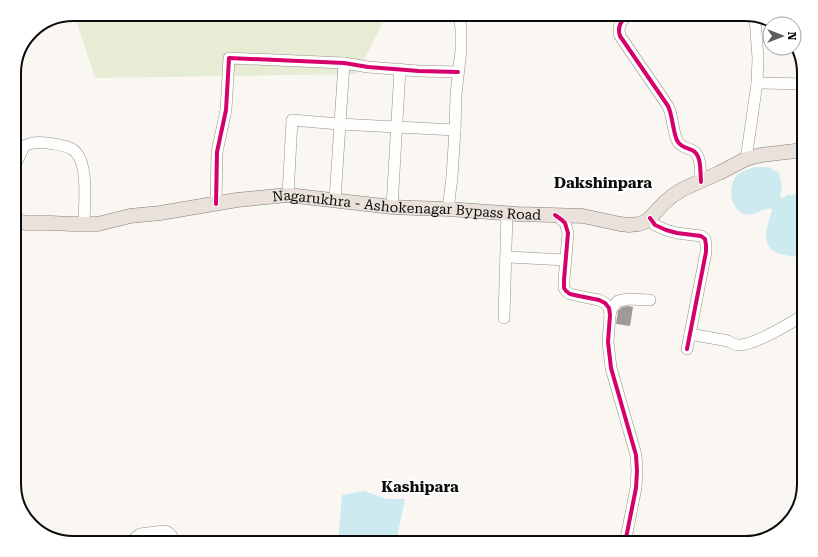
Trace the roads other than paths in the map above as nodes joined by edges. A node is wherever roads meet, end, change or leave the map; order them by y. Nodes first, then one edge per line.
1 (460, 21) edge
2 (622, 21) edge
3 (755, 22) edge
4 (344, 63) junction
5 (400, 69) junction
6 (458, 72) junction
7 (757, 83) junction
8 (797, 84) edge
9 (339, 124) junction
10 (396, 126) junction
11 (455, 130) junction
12 (797, 151) edge
13 (21, 153) edge
14 (746, 159) junction
15 (701, 182) junction
16 (288, 195) junction
17 (335, 200) junction
18 (216, 204) junction
19 (392, 207) junction
20 (448, 209) junction
21 (507, 213) junction
22 (554, 215) junction
23 (583, 216) junction
24 (650, 218) junction
25 (21, 222) edge
26 (84, 224) junction
27 (568, 233) junction
28 (506, 257) junction
29 (566, 260) junction
30 (650, 300) dead end
31 (610, 315) junction
32 (504, 318) dead end
33 (797, 319) edge
34 (690, 334) junction
35 (687, 349) dead end
36 (137, 536) edge
37 (172, 536) edge
38 (626, 536) edge

1 - 6 street
2 - 15 street
3 - 7 street
4 - 5 street
4 - 9 street
4 - 18 street
5 - 6 street
5 - 10 street
6 - 11 street
7 - 8 street
7 - 14 street
9 - 10 street
9 - 16 street
9 - 17 street
10 - 11 street
10 - 19 street
11 - 20 street
12 - 14 main road, Nagarukhra - Ashokenagar Bypass Road
13 - 26 street
14 - 15 main road, Nagarukhra - Ashokenagar Bypass Road
15 - 24 main road, Nagarukhra - Ashokenagar Bypass Road
16 - 17 main road, Nagarukhra - Ashokenagar Bypass Road
16 - 18 main road, Nagarukhra - Ashokenagar Bypass Road
17 - 19 main road, Nagarukhra - Ashokenagar Bypass Road
18 - 26 main road, Nagarukhra - Ashokenagar Bypass Road
19 - 20 main road, Nagarukhra - Ashokenagar Bypass Road
20 - 21 main road, Nagarukhra - Ashokenagar Bypass Road
21 - 22 main road, Nagarukhra - Ashokenagar Bypass Road
21 - 28 street
22 - 23 main road, Nagarukhra - Ashokenagar Bypass Road
22 - 27 street
23 - 24 main road, Nagarukhra - Ashokenagar Bypass Road
23 - 27 street
24 - 34 street
25 - 26 main road, Nagarukhra - Ashokenagar Bypass Road
27 - 29 street
28 - 29 street
28 - 32 street
29 - 31 street
30 - 31 street
31 - 38 street
33 - 34 street
34 - 35 street
36 - 37 street

